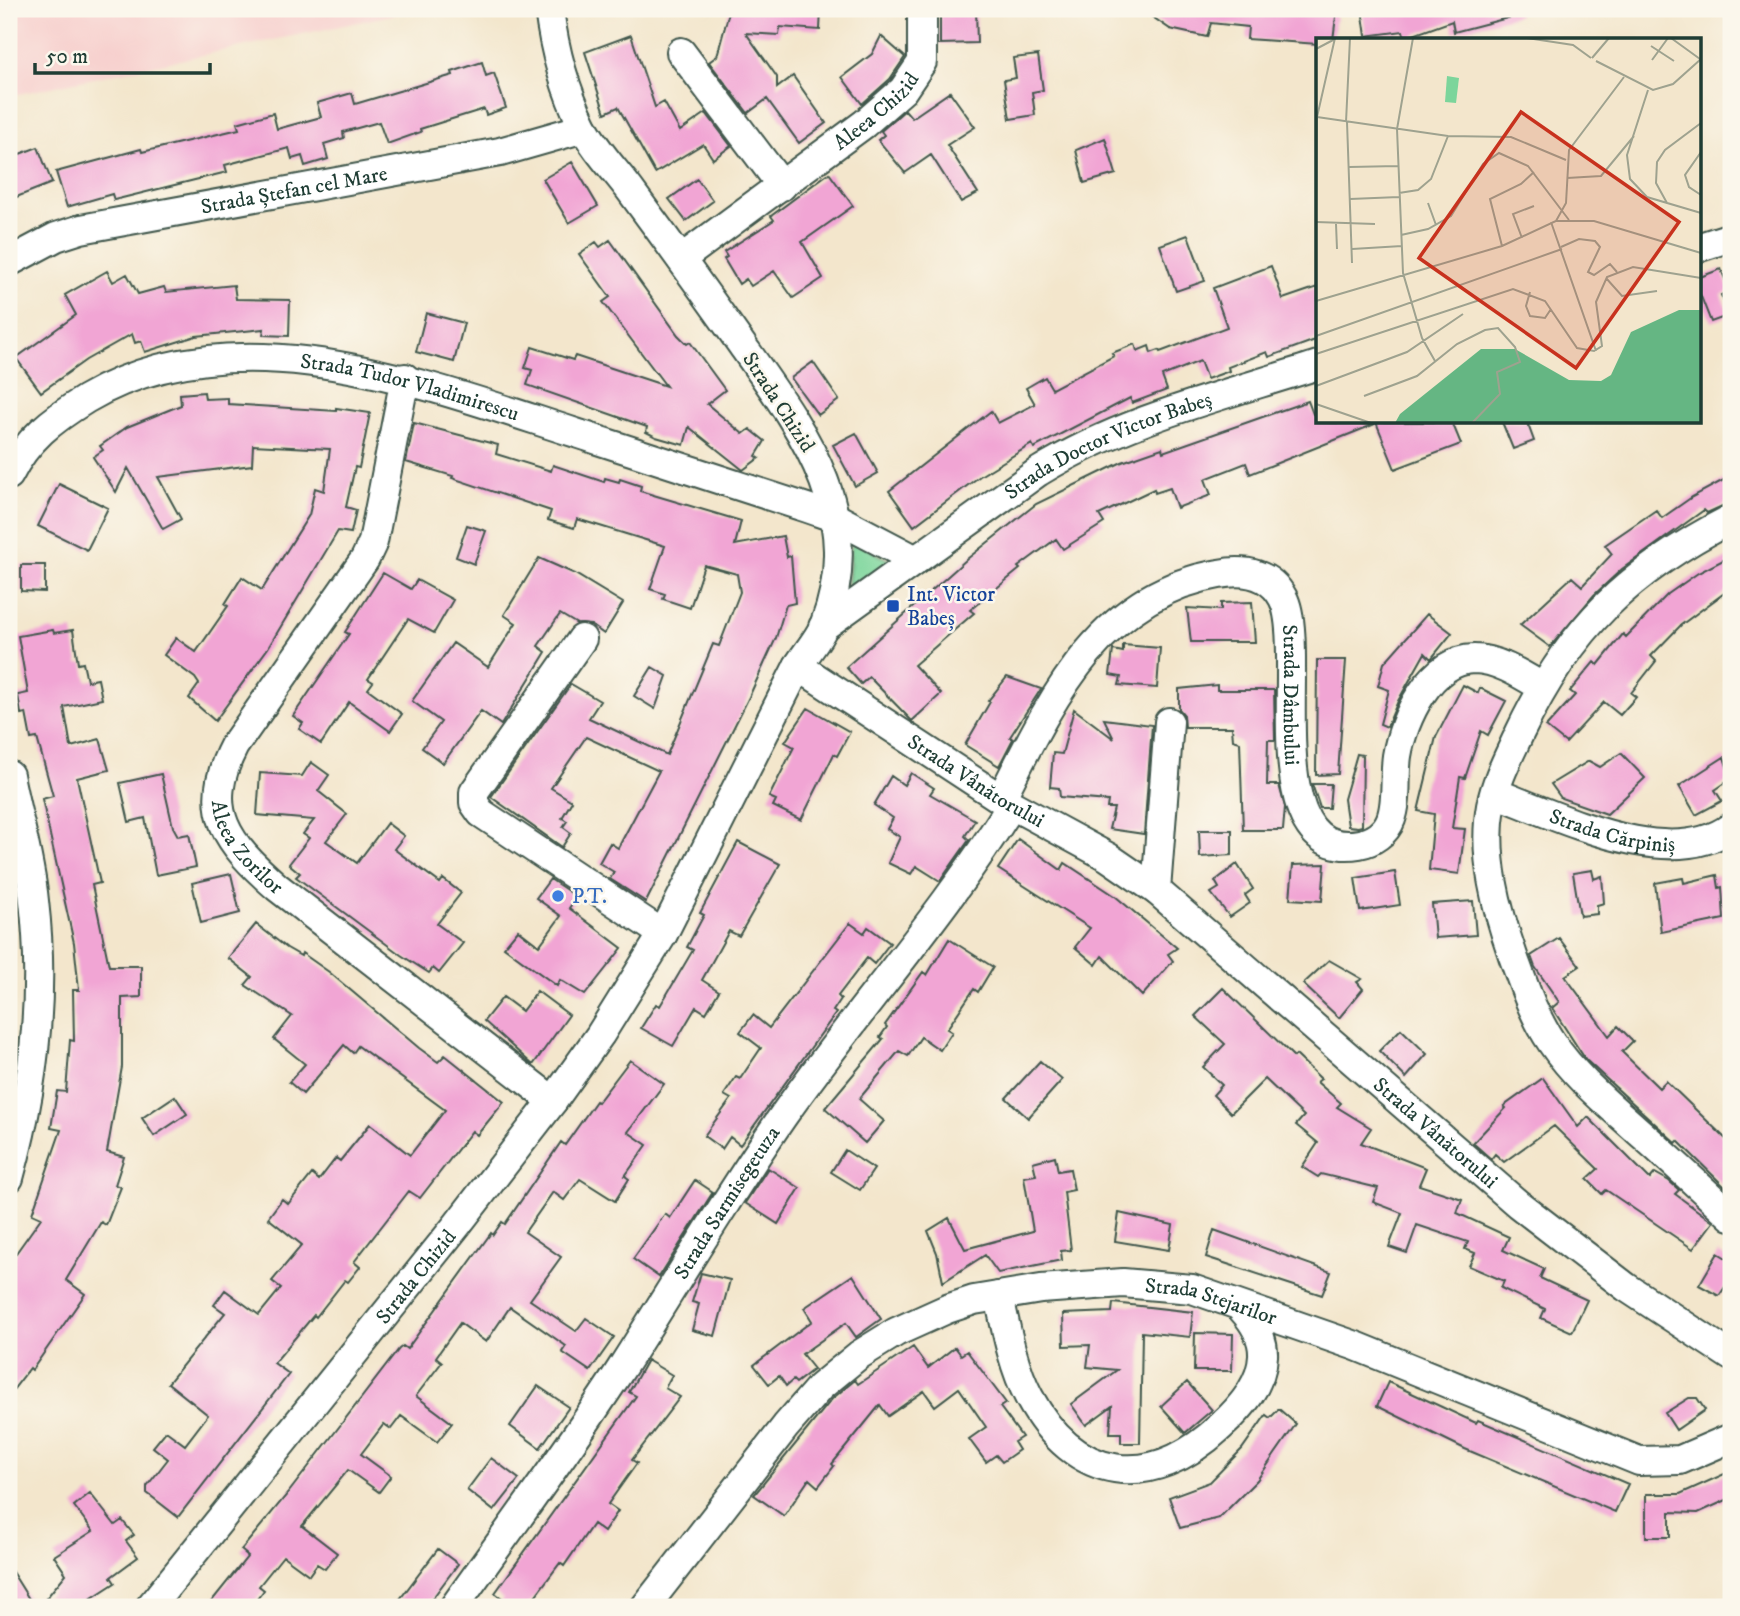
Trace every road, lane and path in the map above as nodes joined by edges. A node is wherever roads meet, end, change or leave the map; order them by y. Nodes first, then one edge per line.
1 (549, 9) edge
2 (922, 9) edge
3 (681, 52) dead end
4 (584, 128) junction
5 (782, 186) junction
6 (1731, 237) edge
7 (1702, 246) edge
8 (681, 259) junction
9 (9, 262) edge
10 (1316, 366) edge
11 (405, 378) junction
12 (9, 475) edge
13 (836, 518) junction
14 (1731, 519) edge
15 (916, 560) junction
16 (823, 627) junction
17 (582, 639) dead end
18 (798, 666) junction
19 (1542, 687) junction
20 (1169, 722) dead end
21 (9, 775) edge
22 (1495, 793) junction
23 (1006, 803) junction
24 (1731, 827) edge
25 (1156, 890) junction
26 (663, 934) junction
27 (553, 1101) junction
28 (9, 1178) edge
29 (1731, 1216) edge
30 (999, 1296) junction
31 (1242, 1309) junction
32 (1731, 1356) edge
33 (1731, 1438) edge
34 (150, 1607) edge
35 (454, 1607) edge
36 (645, 1607) edge

1 - 4 street, Strada Chizid
2 - 5 street, Aleea Chizid
3 - 5 street
4 - 8 street, Strada Chizid
4 - 9 street, Strada Ștefan cel Mare
5 - 8 street, Aleea Chizid
6 - 7 street
8 - 13 street, Strada Chizid
10 - 15 street, Strada Doctor Victor Babeș
11 - 12 street, Strada Tudor Vladimirescu
11 - 13 street, Strada Tudor Vladimirescu
11 - 27 street, Aleea Zorilor
13 - 15 street
13 - 16 street, Strada Chizid
14 - 19 street
15 - 16 street, Strada Doctor Victor Babeș
16 - 18 street, Strada Chizid
17 - 26 street
18 - 23 street, Strada Vânătorului
18 - 26 street, Strada Chizid
19 - 22 street
19 - 23 street, Strada Dâmbului
20 - 25 street
21 - 28 street
22 - 24 street, Strada Cărpiniș
22 - 29 street
23 - 25 street, Strada Vânătorului
23 - 35 street, Strada Sarmisegetuza
25 - 32 street, Strada Vânătorului
26 - 27 street, Strada Chizid
27 - 34 street, Strada Chizid
30 - 31 street, Strada Stejarilor
30 - 31 street
30 - 36 street, Strada Stejarilor
31 - 33 street, Strada Stejarilor

